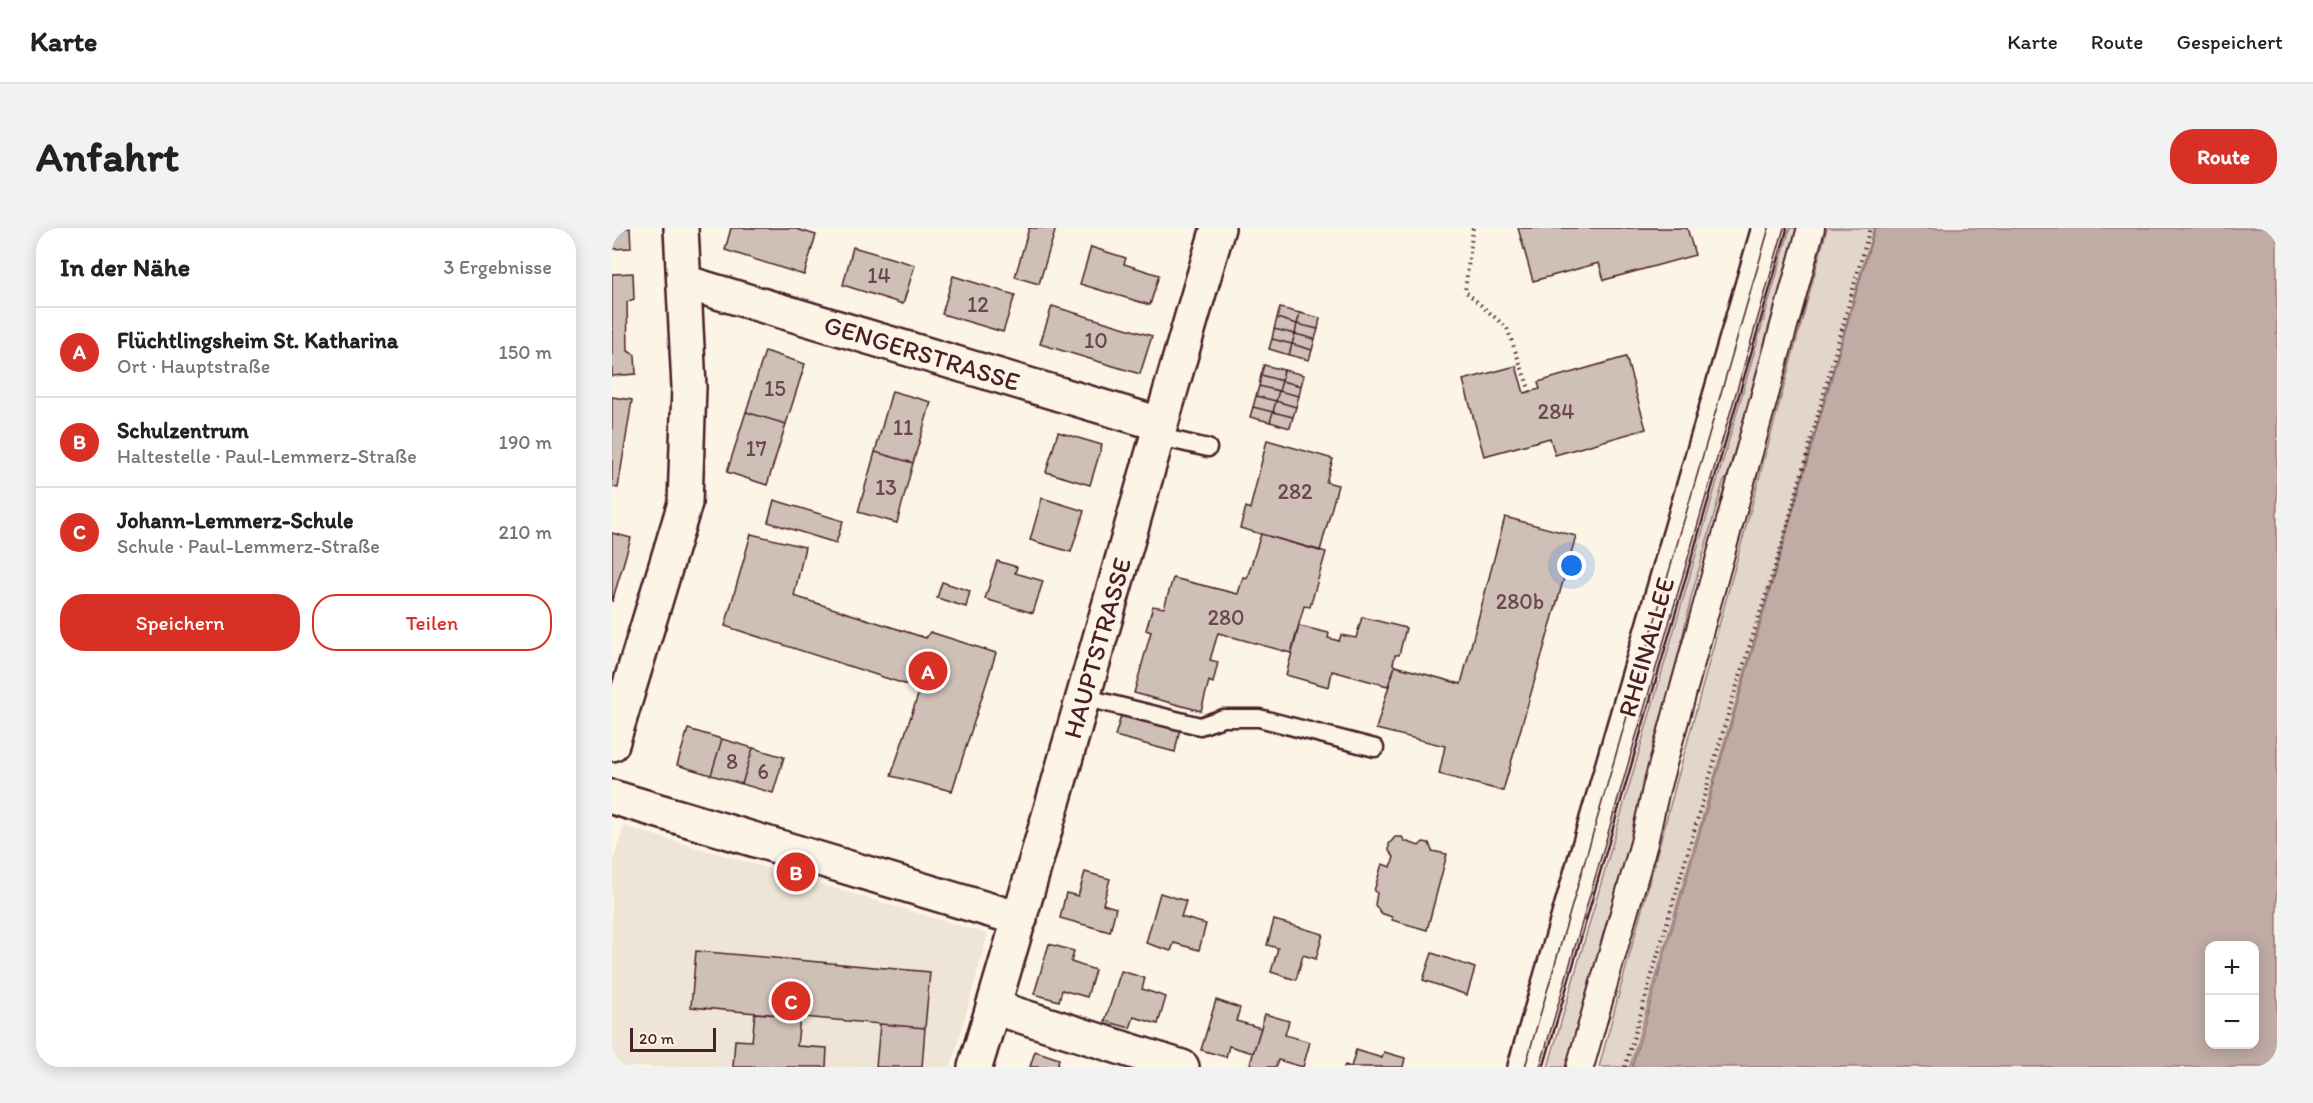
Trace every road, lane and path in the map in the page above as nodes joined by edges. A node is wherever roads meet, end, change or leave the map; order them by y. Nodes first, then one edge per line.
1 (681, 228) edge
2 (1218, 228) edge
3 (1473, 228) edge
4 (1769, 228) edge
5 (1811, 228) edge
6 (1870, 228) edge
7 (684, 282) junction
8 (1530, 391) dead end
9 (1158, 430) junction
10 (1208, 448) dead end
11 (1083, 696) junction
12 (612, 744) edge
13 (1375, 748) dead end
14 (612, 797) edge
15 (1020, 919) junction
16 (993, 1007) junction
17 (975, 1067) edge
18 (1182, 1067) edge
19 (1526, 1067) edge
20 (1580, 1067) edge
21 (1625, 1067) edge

1 - 7 street
2 - 9 street, HAUPTSTRASSE
3 - 8 path
4 - 19 street, RHEINALLEE
5 - 20 street, RHEINALLEE
6 - 21 path
7 - 9 street, GENGERSTRASSE
7 - 12 street
9 - 10 lane
9 - 11 street, HAUPTSTRASSE
11 - 13 lane
11 - 15 street, HAUPTSTRASSE
14 - 15 street
15 - 16 street, HAUPTSTRASSE
16 - 17 street, HAUPTSTRASSE
16 - 18 street

